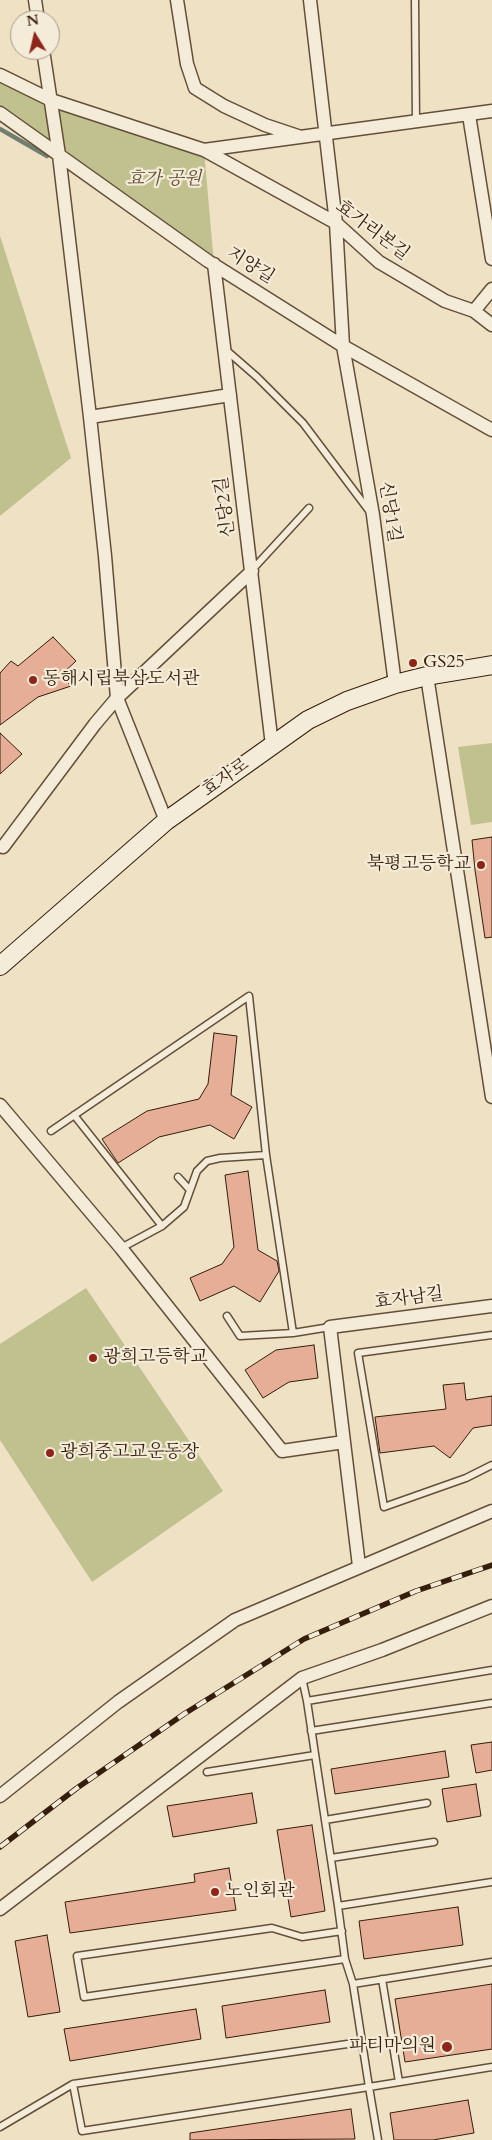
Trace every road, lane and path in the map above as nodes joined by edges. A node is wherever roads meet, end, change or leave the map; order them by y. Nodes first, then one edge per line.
1 (176, 0) edge
2 (310, 0) edge
3 (415, 0) edge
4 (45, 60) edge
5 (0, 75) edge
6 (51, 100) junction
7 (492, 111) edge
8 (0, 113) edge
9 (469, 115) junction
10 (416, 122) junction
11 (326, 134) junction
12 (303, 137) junction
13 (204, 150) junction
14 (59, 155) junction
15 (336, 223) junction
16 (492, 259) edge
17 (214, 264) junction
18 (492, 289) edge
19 (474, 311) junction
20 (492, 325) edge
21 (343, 346) junction
22 (225, 349) junction
23 (230, 395) junction
24 (90, 418) junction
25 (492, 430) edge
26 (309, 508) dead end
27 (373, 515) junction
28 (252, 571) junction
29 (492, 665) edge
30 (427, 676) junction
31 (395, 684) junction
32 (117, 698) junction
33 (272, 745) junction
34 (166, 822) junction
35 (3, 847) dead end
36 (0, 966) edge
37 (492, 1097) edge
38 (0, 1105) edge
39 (74, 1115) junction
40 (51, 1131) dead end
41 (266, 1155) junction
42 (178, 1177) dead end
43 (189, 1189) junction
44 (162, 1226) junction
45 (121, 1248) junction
46 (492, 1306) edge
47 (227, 1316) dead end
48 (330, 1327) junction
49 (293, 1333) junction
50 (492, 1335) edge
51 (344, 1442) junction
52 (492, 1465) edge
53 (492, 1511) edge
54 (359, 1566) junction
55 (492, 1606) edge
56 (492, 1670) edge
57 (302, 1678) junction
58 (307, 1701) junction
59 (492, 1703) edge
60 (311, 1731) junction
61 (315, 1755) junction
62 (207, 1772) dead end
63 (0, 1796) edge
64 (427, 1803) dead end
65 (325, 1820) junction
66 (434, 1842) dead end
67 (330, 1858) junction
68 (492, 1882) edge
69 (338, 1906) junction
70 (0, 1909) edge
71 (342, 1931) junction
72 (345, 1959) junction
73 (492, 1962) edge
74 (382, 1979) junction
75 (353, 1984) junction
76 (361, 2042) junction
77 (492, 2067) edge
78 (399, 2082) junction
79 (74, 2084) junction
80 (369, 2087) junction
81 (0, 2127) edge
82 (378, 2140) edge

1 - 12 street
2 - 11 street, 신당1길
3 - 10 lane
4 - 6 street
5 - 6 street
6 - 13 street
6 - 14 street
7 - 9 street
8 - 14 street, 지양길
9 - 10 street
9 - 16 street
10 - 11 street
11 - 12 street
11 - 15 street, 신당1길
12 - 13 street
13 - 15 street, 효가리본길
14 - 17 street, 지양길
14 - 24 street
15 - 19 street, 효가리본길
15 - 21 street, 신당1길
17 - 21 street, 지양길
17 - 22 street, 신당2길
18 - 19 street
19 - 20 street, 효가리본길
21 - 25 street, 지양길
21 - 27 street, 신당1길
22 - 23 street, 신당2길
22 - 27 lane
23 - 24 street
23 - 28 street, 신당2길
24 - 32 street
26 - 28 lane
27 - 31 street, 신당1길
28 - 32 street
28 - 33 street, 신당2길
29 - 30 street, 효자로
30 - 31 street, 효자로
30 - 37 street
31 - 33 street, 효자로
32 - 34 street
32 - 35 street
33 - 34 street, 효자로
34 - 36 street, 효자로
38 - 45 street
39 - 40 lane
39 - 41 lane
39 - 44 lane
41 - 43 lane
41 - 49 lane
42 - 43 lane
43 - 44 lane
44 - 45 lane
45 - 51 street
46 - 48 street, 효자남길
47 - 49 lane
48 - 49 lane
48 - 51 street
50 - 52 lane
51 - 54 street
53 - 54 street
54 - 63 street
55 - 57 street
56 - 58 lane
57 - 58 lane
57 - 70 street
58 - 60 lane
59 - 60 lane
60 - 61 lane
61 - 62 lane
61 - 65 lane
64 - 65 lane
65 - 67 lane
66 - 67 lane
67 - 69 lane
68 - 69 lane
69 - 71 lane
71 - 72 lane
71 - 72 lane
72 - 75 lane
73 - 74 lane
74 - 75 lane
74 - 78 lane
75 - 76 lane
76 - 79 lane
76 - 80 lane
77 - 78 lane
78 - 80 lane
79 - 80 lane
79 - 81 lane
80 - 82 lane

